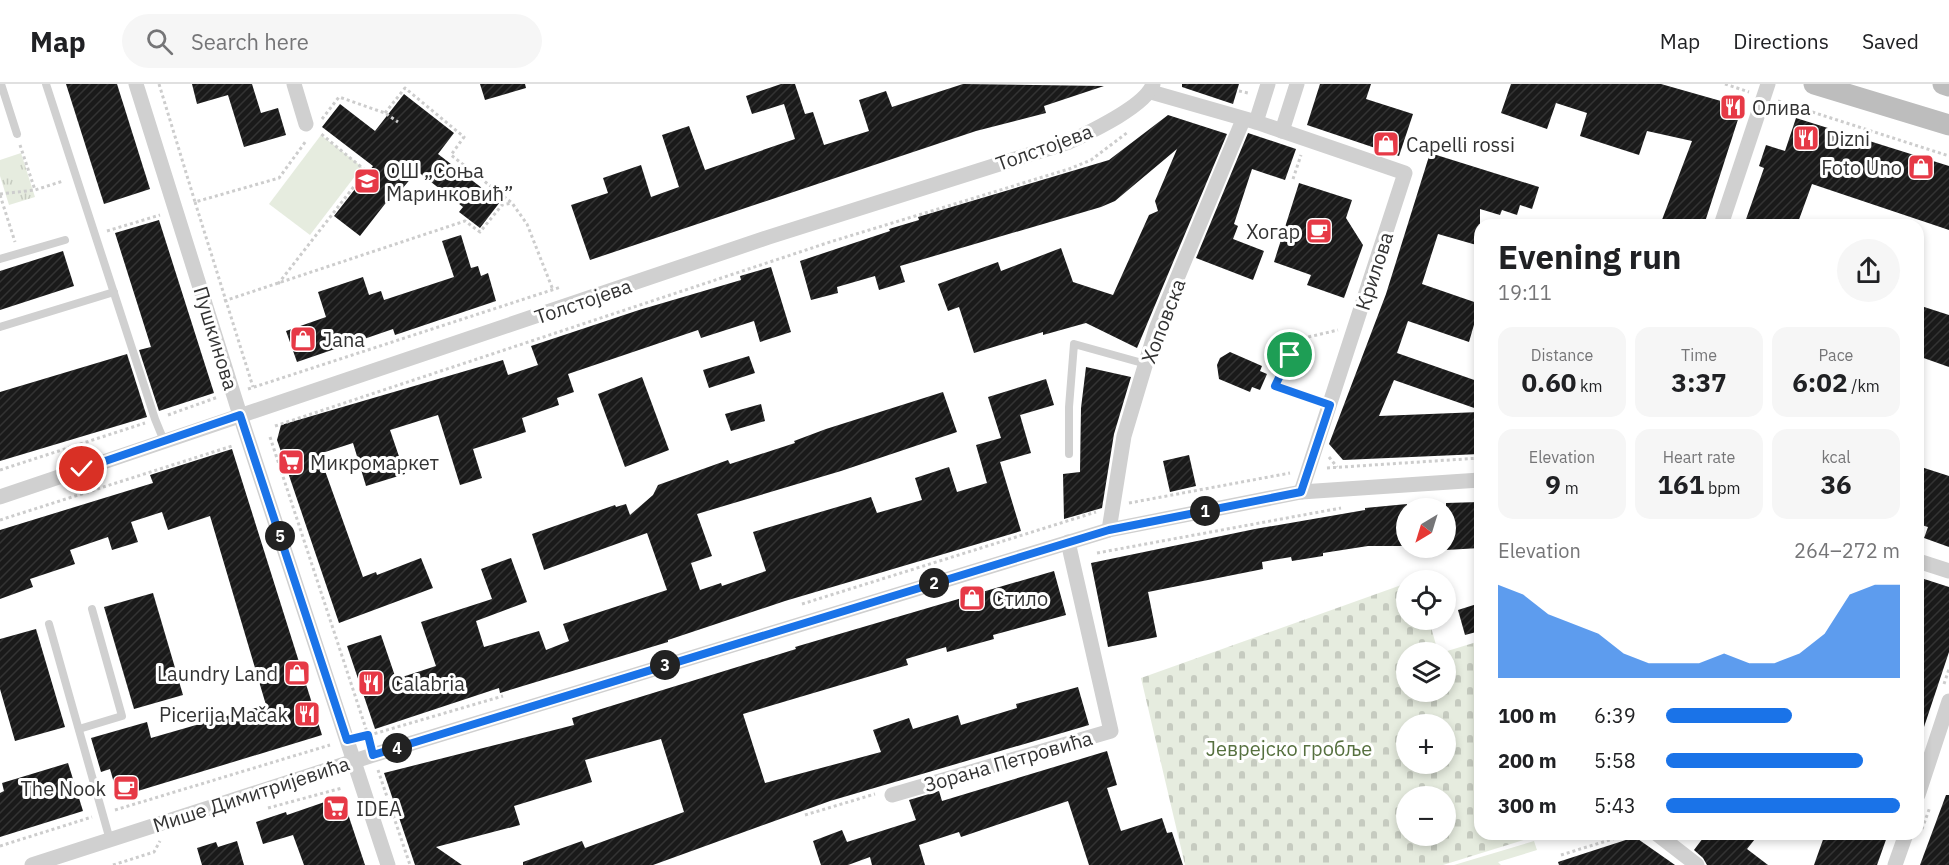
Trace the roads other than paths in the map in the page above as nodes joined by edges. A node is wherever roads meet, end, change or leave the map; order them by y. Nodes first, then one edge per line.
1 (1, 84) edge
2 (46, 84) edge
3 (136, 84) edge
4 (294, 84) edge
5 (1268, 84) edge
6 (1297, 84) edge
7 (1814, 84) edge
8 (1943, 84) edge
9 (1949, 86) edge
10 (1152, 88) edge
11 (1766, 90) edge
12 (1249, 121) junction
13 (1949, 125) edge
14 (313, 128) road end
15 (1282, 131) junction
16 (18, 137) road end
17 (1723, 219) edge
18 (65, 240) dead end
19 (0, 259) edge
20 (114, 292) junction
21 (0, 327) edge
22 (1146, 364) junction
23 (240, 415) junction
24 (164, 441) junction
25 (1069, 454) dead end
26 (1474, 480) edge
27 (1301, 492) junction
28 (0, 498) edge
29 (1109, 530) junction
30 (1068, 543) junction
31 (1924, 563) edge
32 (1949, 572) edge
33 (92, 609) dead end
34 (49, 624) dead end
35 (1949, 701) edge
36 (79, 729) junction
37 (353, 761) junction
38 (1924, 777) edge
39 (892, 795) road end
40 (110, 840) junction
41 (1665, 840) edge
42 (1904, 840) edge
43 (33, 865) edge
44 (388, 865) edge
45 (1696, 865) edge
46 (1895, 865) edge

1 - 16 lane
2 - 20 lane
3 - 23 street, Пушкинова
4 - 14 street
5 - 12 street
6 - 15 street
7 - 13 main road
8 - 9 main road
10 - 12 street, Крилова
10 - 23 street, Толстојева
11 - 17 street
12 - 15 street, Крилова
12 - 22 street, Хоповска
15 - 27 street, Крилова
18 - 19 lane
20 - 21 lane
20 - 24 lane
22 - 25 lane
22 - 29 street, Хоповска
23 - 24 street, Толстојева
23 - 37 street, Пушкинова
24 - 28 street, Толстојева
26 - 27 street, Мише Димитријевића
27 - 29 street, Мише Димитријевића
29 - 30 street, Мише Димитријевића
30 - 37 street, Мише Димитријевића
30 - 39 street, Зорана Петровића
31 - 32 street
33 - 36 lane
34 - 36 lane
35 - 38 street
36 - 40 lane
37 - 40 street, Мише Димитријевића
37 - 44 street, Пушкинова
40 - 43 street, Мише Димитријевића
41 - 45 street
42 - 46 street

